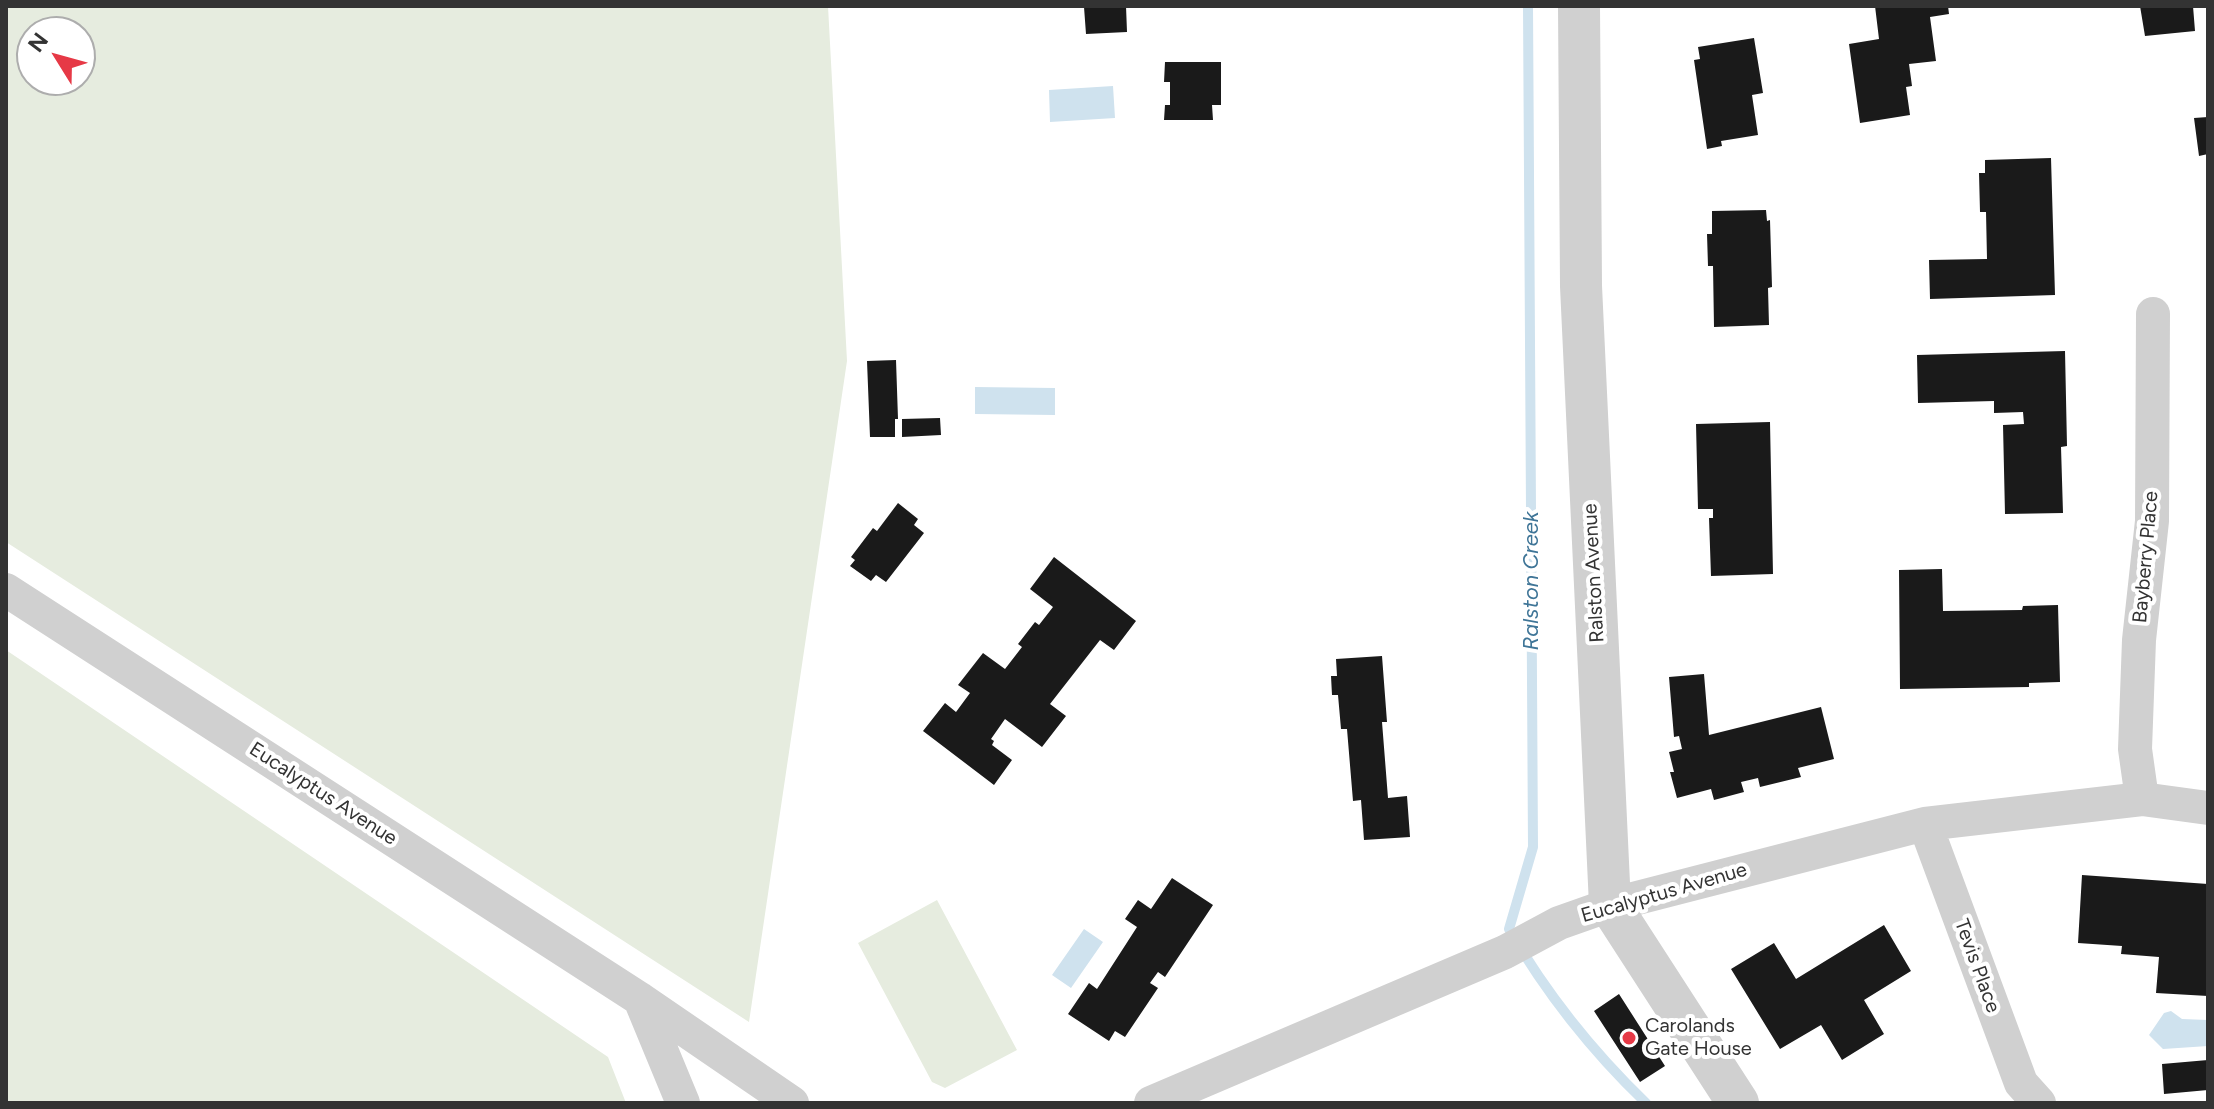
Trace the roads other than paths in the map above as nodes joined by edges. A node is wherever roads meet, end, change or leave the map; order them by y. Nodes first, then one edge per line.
1 (1579, 6) edge
2 (2153, 314) dead end
3 (6, 590) edge
4 (2142, 799) junction
5 (2208, 808) edge
6 (1925, 824) junction
7 (1610, 905) junction
8 (640, 999) junction
9 (683, 1103) edge
10 (792, 1103) edge
11 (1151, 1103) edge
12 (1738, 1103) edge
13 (2039, 1103) edge

1 - 7 street, Ralston Avenue
2 - 4 street, Bayberry Place
3 - 8 street, Eucalyptus Avenue
4 - 5 street, Eucalyptus Avenue
4 - 6 street, Eucalyptus Avenue
6 - 7 street, Eucalyptus Avenue
6 - 13 street, Tevis Place
7 - 11 street, Eucalyptus Avenue
7 - 12 street
8 - 9 street
8 - 10 street, Eucalyptus Avenue

